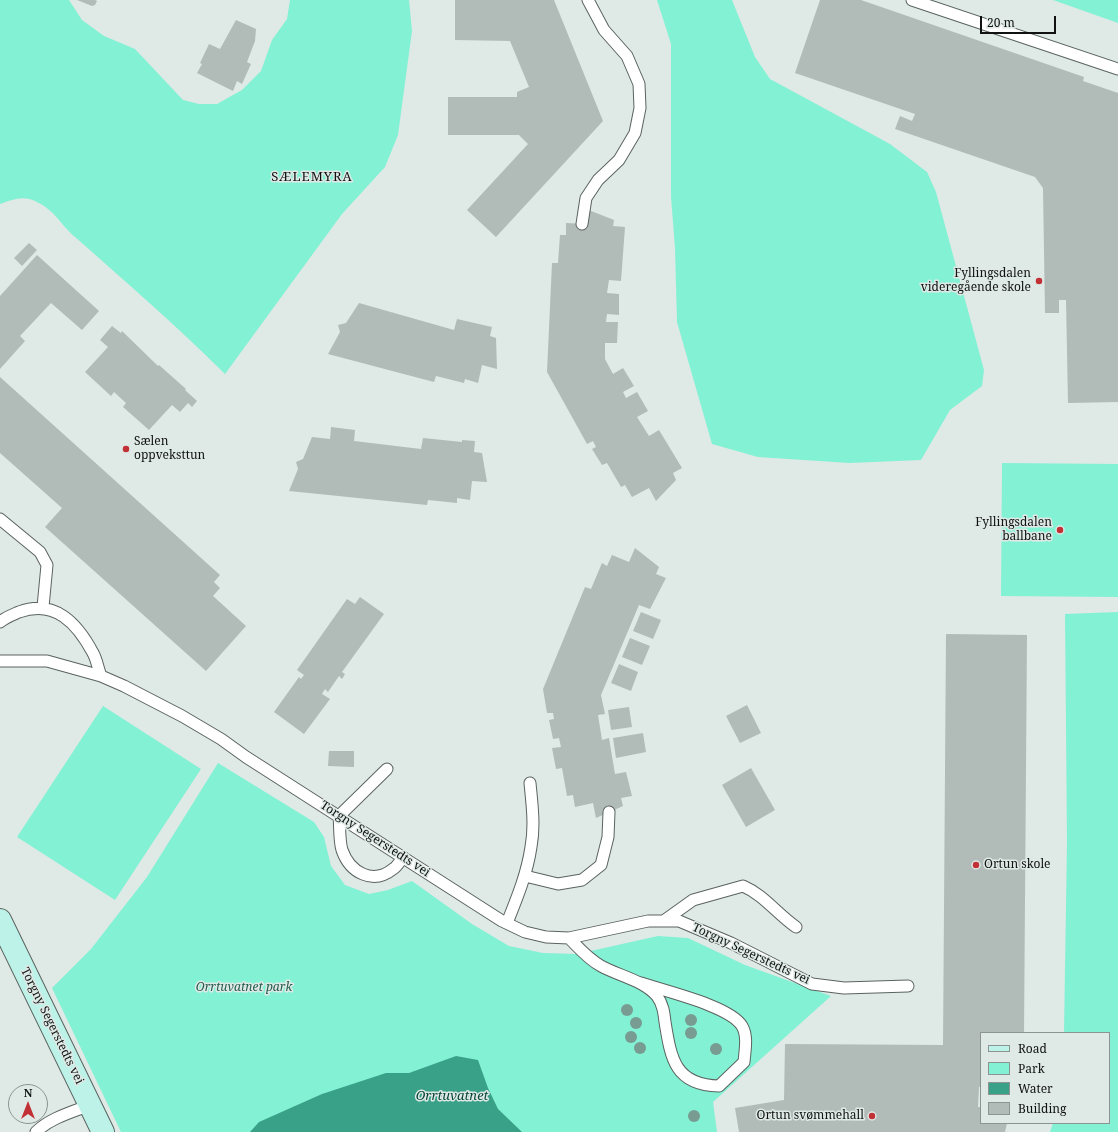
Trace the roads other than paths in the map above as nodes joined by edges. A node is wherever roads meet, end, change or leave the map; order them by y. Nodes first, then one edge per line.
1 (588, 0) edge
2 (912, 0) edge
3 (1118, 69) edge
4 (582, 224) dead end
5 (0, 519) edge
6 (43, 607) junction
7 (0, 622) edge
8 (0, 661) edge
9 (101, 676) junction
10 (387, 769) dead end
11 (530, 783) dead end
12 (609, 812) dead end
13 (339, 816) junction
14 (403, 857) junction
15 (525, 876) junction
16 (0, 920) edge
17 (665, 920) junction
18 (507, 923) junction
19 (796, 927) dead end
20 (569, 938) junction
21 (641, 983) junction
22 (908, 986) dead end
23 (90, 1105) junction
24 (36, 1132) edge
25 (103, 1132) edge

1 - 4 lane
2 - 3 lane
5 - 6 lane
6 - 7 lane
6 - 9 lane
8 - 9 lane, Torgny Segerstedts vei
9 - 13 lane, Torgny Segerstedts vei
10 - 13 lane
11 - 15 lane
12 - 15 lane
13 - 14 lane, Torgny Segerstedts vei
13 - 14 lane
14 - 18 lane, Torgny Segerstedts vei
15 - 18 lane
16 - 23 main road, Torgny Segerstedts vei
17 - 19 lane, Torgny Segerstedts vei
17 - 20 lane, Torgny Segerstedts vei
17 - 22 lane, Torgny Segerstedts vei
18 - 20 lane, Torgny Segerstedts vei
20 - 21 lane
21 - 21 lane
23 - 24 lane
23 - 25 main road, Torgny Segerstedts vei

